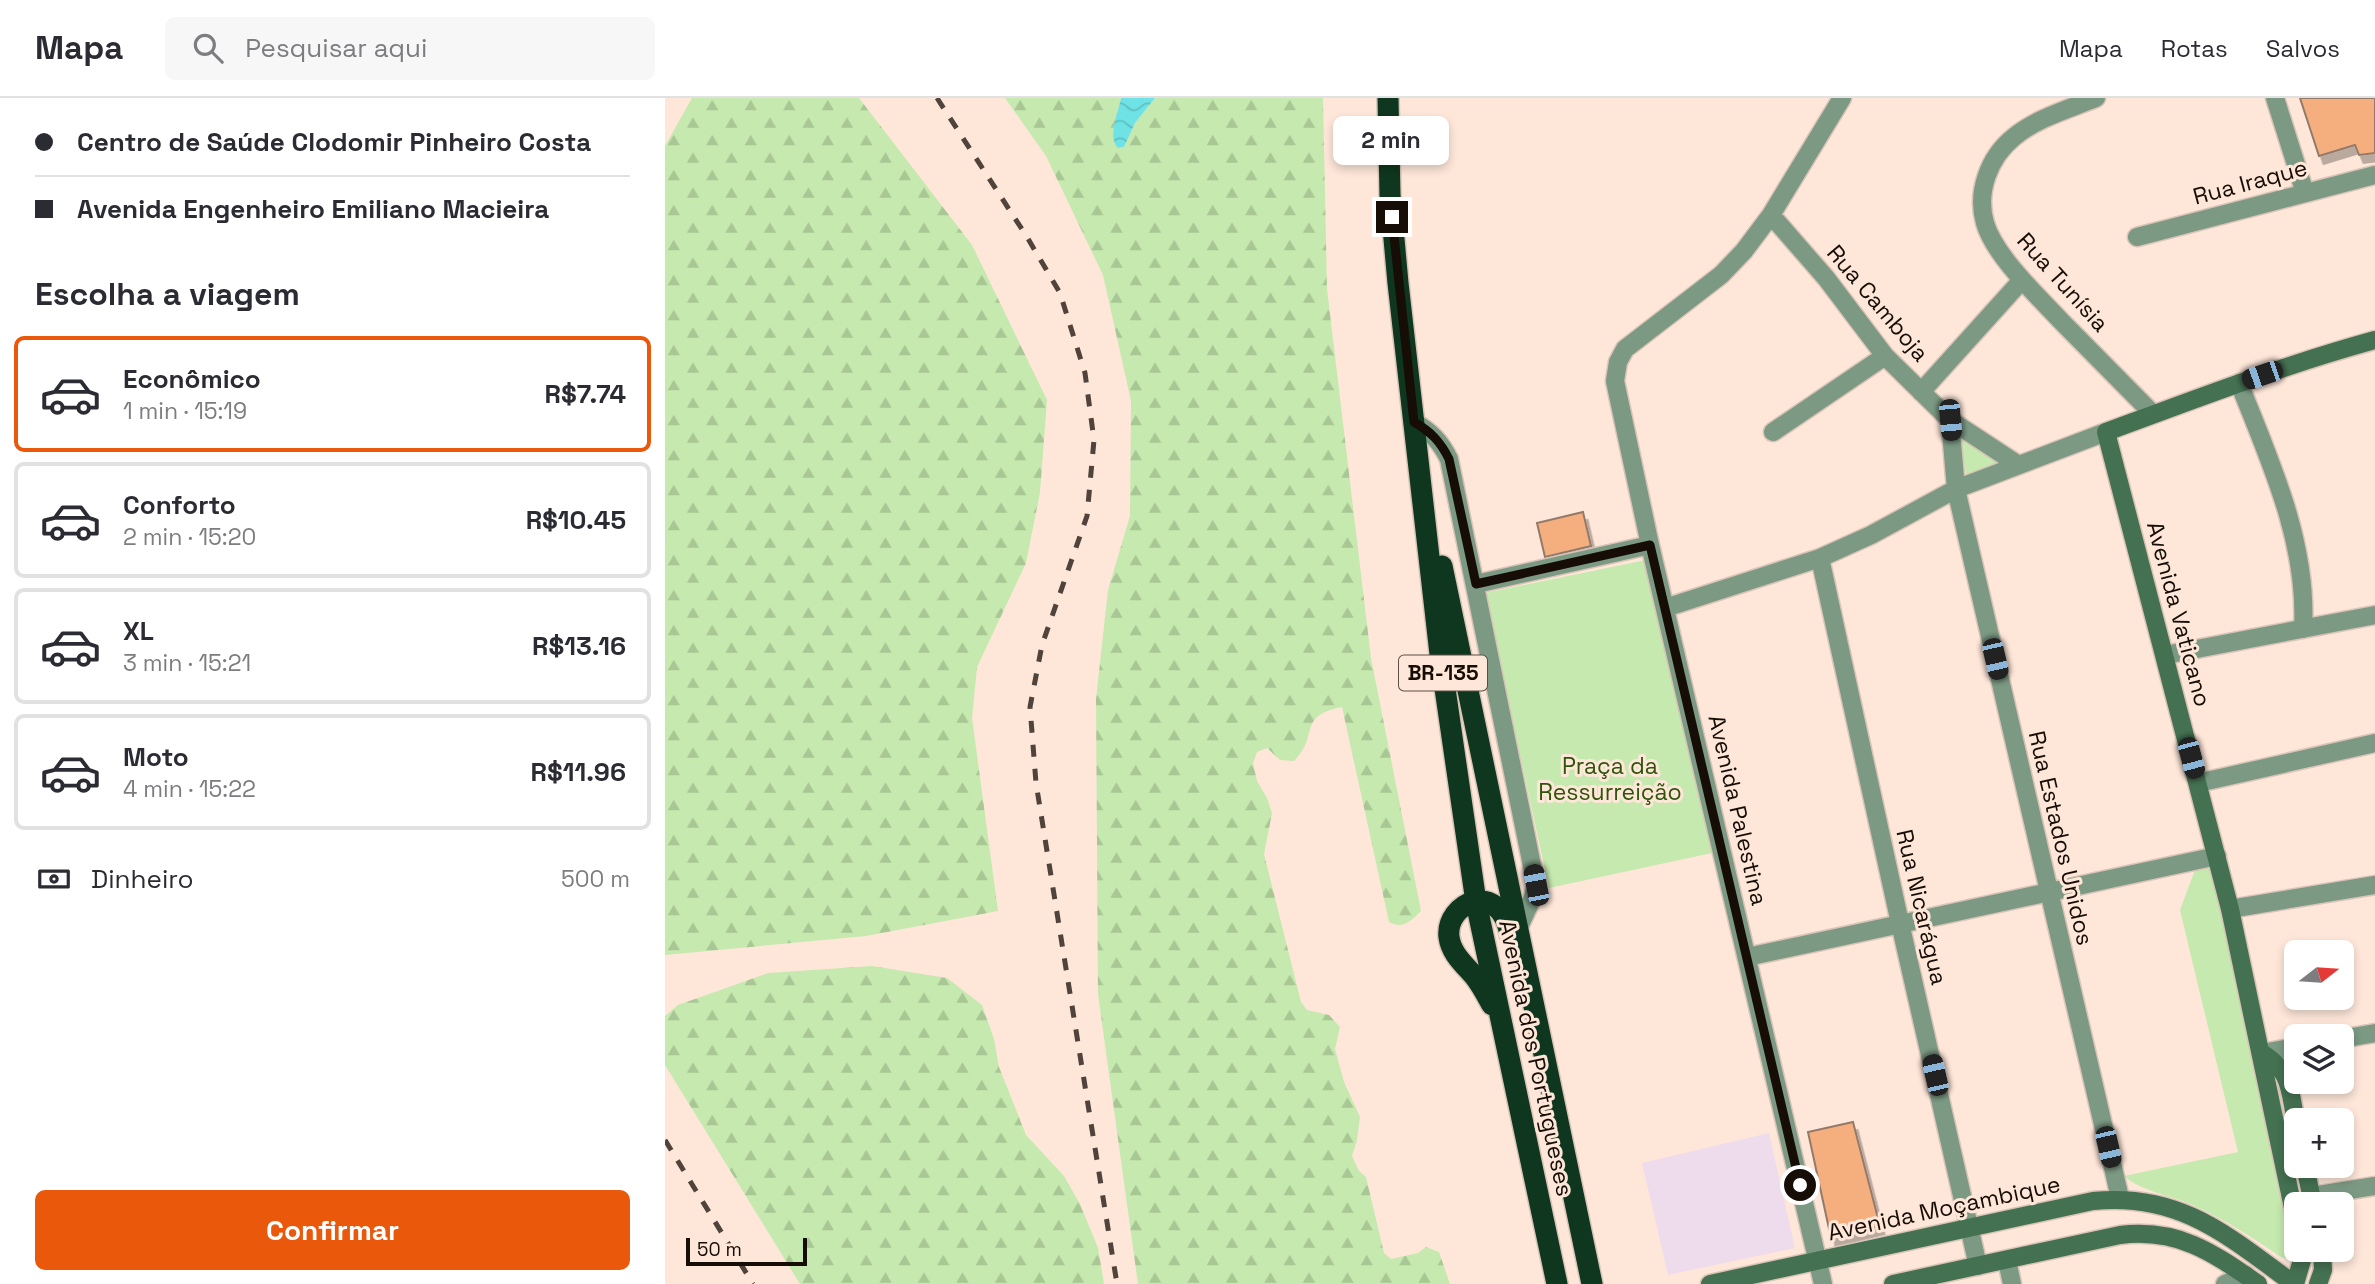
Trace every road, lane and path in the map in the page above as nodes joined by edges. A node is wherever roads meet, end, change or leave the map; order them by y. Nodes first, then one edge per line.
1 (1388, 98) edge
2 (2096, 98) edge
3 (2274, 98) edge
4 (1834, 100) edge
5 (2375, 174) edge
6 (2305, 193) junction
7 (1771, 215) junction
8 (2137, 237) dead end
9 (2022, 280) junction
10 (2375, 340) edge
11 (1885, 356) junction
12 (2239, 383) junction
13 (1921, 392) junction
14 (2153, 414) junction
15 (1950, 420) junction
16 (1414, 422) junction
17 (1773, 432) dead end
18 (2106, 432) junction
19 (1417, 444) junction
20 (2017, 464) junction
21 (1956, 489) junction
22 (1650, 545) junction
23 (1820, 558) junction
24 (1476, 584) junction
25 (1665, 608) junction
26 (2375, 615) edge
27 (2303, 629) junction
28 (2165, 655) junction
29 (2375, 743) edge
30 (2198, 783) junction
31 (2217, 856) junction
32 (2375, 885) edge
33 (2049, 893) junction
34 (1476, 902) junction
35 (2231, 909) junction
36 (1900, 923) junction
37 (1518, 929) junction
38 (1747, 957) junction
39 (1503, 1027) junction
40 (2375, 1032) edge
41 (2354, 1036) edge
42 (2284, 1049) edge
43 (1543, 1050) junction
44 (2262, 1053) junction
45 (2293, 1108) edge
46 (2375, 1186) edge
47 (2290, 1192) edge
48 (2348, 1192) edge
49 (2120, 1198) junction
50 (1970, 1227) junction
51 (2007, 1259) junction
52 (1818, 1261) junction
53 (2301, 1262) edge
54 (2323, 1262) edge
55 (1978, 1266) junction
56 (1596, 1280) edge
57 (2252, 1280) edge
58 (1557, 1284) edge
59 (1710, 1284) edge
60 (1823, 1284) edge
61 (1893, 1284) edge
62 (2012, 1284) edge
63 (2225, 1284) edge
64 (2294, 1284) edge
65 (2318, 1284) edge

1 - 16 highway, BR-135
2 - 9 street, Rua Tunísia
3 - 6 street
4 - 7 street
5 - 6 street, Rua Iraque
6 - 8 street, Rua Iraque
7 - 11 street, Rua Camboja
7 - 22 street, Avenida Palestina
9 - 13 street
9 - 14 street, Rua Tunísia
10 - 12 street
11 - 13 street, Rua Camboja
11 - 17 street
12 - 14 street
12 - 27 street
13 - 15 street, Rua Camboja
14 - 18 street
15 - 20 street, Rua Camboja
15 - 21 street
16 - 19 highway, BR-135
16 - 24 street
18 - 20 street
18 - 28 street, Avenida Vaticano
19 - 34 highway, Avenida dos Portugueses / BR-135
19 - 37 highway, Avenida dos Portugueses / BR-135
20 - 21 street
21 - 23 street
21 - 33 street, Rua Estados Unidos
22 - 24 street
22 - 25 street, Avenida Palestina
23 - 25 street
23 - 36 street, Rua Nicarágua
24 - 37 street
25 - 38 street, Avenida Palestina
26 - 27 street
27 - 28 street
28 - 30 street, Avenida Vaticano
29 - 30 street
30 - 31 street, Avenida Vaticano
31 - 33 street
31 - 35 street, Avenida Vaticano
32 - 35 street
33 - 36 street
33 - 49 street, Rua Estados Unidos
34 - 39 highway, Avenida dos Portugueses / BR-135
34 - 39 highway
34 - 43 highway
35 - 44 street, Avenida Vaticano
36 - 38 street
36 - 50 street, Rua Nicarágua
37 - 43 highway, Avenida dos Portugueses / BR-135
38 - 52 street, Avenida Palestina
39 - 58 highway, Avenida dos Portugueses / BR-135
40 - 41 street
42 - 44 street
43 - 56 highway, Avenida dos Portugueses / BR-135
44 - 45 street
44 - 47 street, Avenida Vaticano
46 - 48 street
49 - 50 street, Avenida Moçambique
49 - 64 street, Avenida Moçambique
50 - 52 street, Avenida Moçambique
50 - 55 street, Rua Nicarágua
51 - 55 street
51 - 57 street
51 - 62 street
52 - 59 street, Avenida Moçambique
52 - 60 street, Avenida Palestina
53 - 64 street
54 - 65 street
55 - 61 street
57 - 63 street

